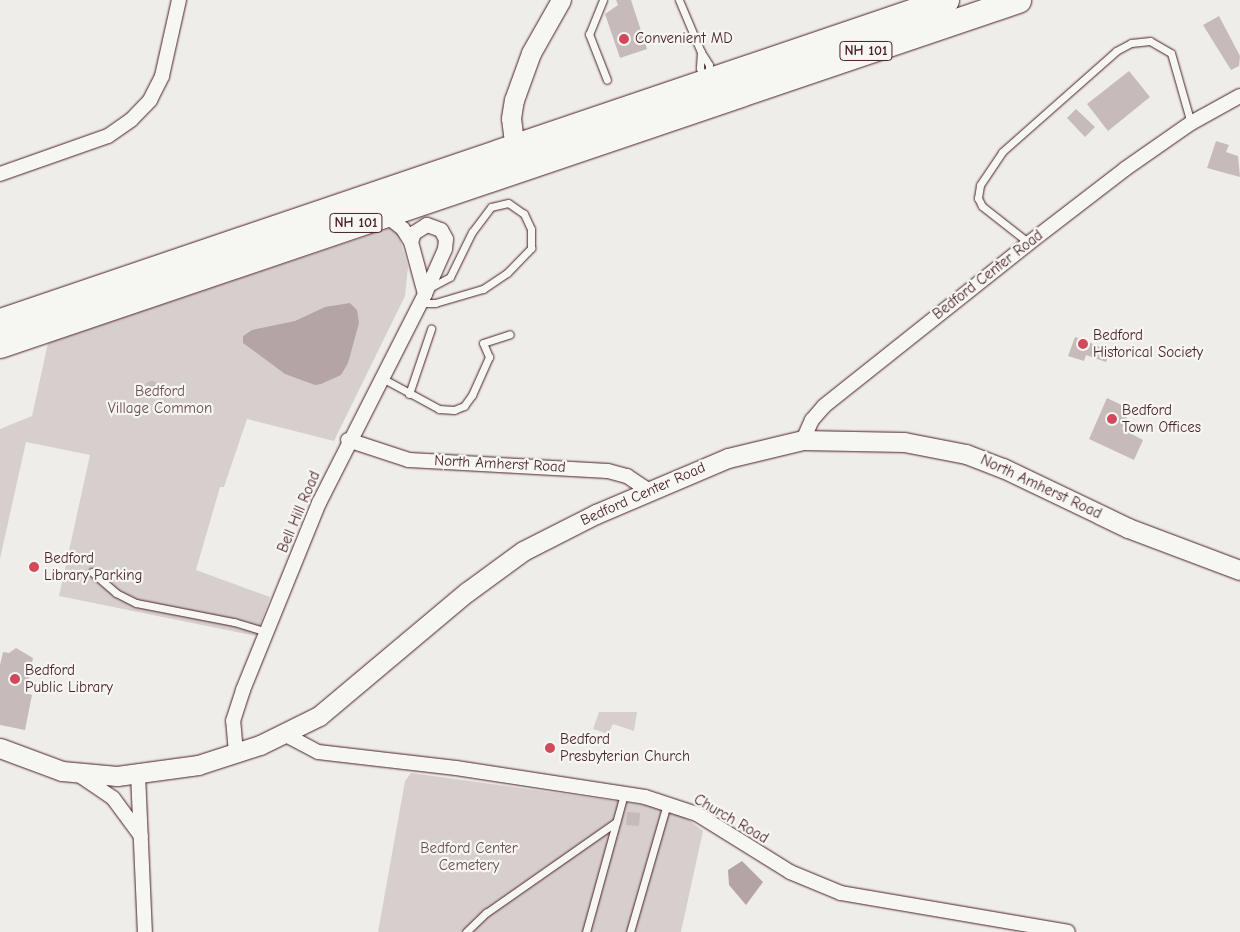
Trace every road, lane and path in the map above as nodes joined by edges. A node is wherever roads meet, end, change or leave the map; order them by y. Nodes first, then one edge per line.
1 (179, 0) edge
2 (561, 0) edge
3 (603, 0) edge
4 (679, 0) edge
5 (1018, 0) edge
6 (928, 11) edge
7 (607, 80) dead end
8 (710, 92) junction
9 (1240, 96) edge
10 (1191, 124) junction
11 (516, 157) junction
12 (0, 174) edge
13 (383, 213) junction
14 (411, 242) junction
15 (1029, 243) junction
16 (424, 295) junction
17 (0, 321) edge
18 (431, 329) dead end
19 (510, 334) dead end
20 (0, 345) edge
21 (382, 377) junction
22 (409, 394) junction
23 (348, 440) junction
24 (803, 440) junction
25 (648, 491) junction
26 (1240, 570) edge
27 (92, 572) dead end
28 (266, 632) junction
29 (286, 734) junction
30 (0, 748) edge
31 (236, 753) junction
32 (74, 773) junction
33 (138, 774) junction
34 (624, 794) junction
35 (668, 803) junction
36 (616, 822) junction
37 (143, 839) junction
38 (146, 932) edge
39 (466, 932) edge
40 (586, 932) edge
41 (630, 932) edge
42 (1068, 932) edge

1 - 12 street
2 - 11 street
3 - 7 lane
4 - 8 lane
5 - 6 highway, NH 101
6 - 8 highway, NH 101
8 - 11 highway, NH 101
9 - 10 street, Bedford Center Road
10 - 15 street, Bedford Center Road
10 - 15 lane
11 - 13 highway, NH 101
11 - 17 highway, NH 101
13 - 14 street
13 - 20 highway, NH 101
14 - 16 street
14 - 16 street, Bell Hill Road
15 - 24 street, Bedford Center Road
16 - 16 lane
16 - 21 street, Bell Hill Road
18 - 22 lane
19 - 22 lane
21 - 22 lane
21 - 23 street, Bell Hill Road
23 - 25 street, North Amherst Road
23 - 28 street, Bell Hill Road
24 - 25 street, Bedford Center Road
24 - 26 street, North Amherst Road
25 - 29 street, Bedford Center Road
27 - 28 lane
28 - 31 street, Bell Hill Road
29 - 31 street, Bedford Center Road
29 - 34 street, Church Road
30 - 32 street, Bedford Center Road
31 - 33 street, Bedford Center Road
32 - 33 street, Bedford Center Road
32 - 37 street
33 - 37 street
34 - 35 street, Church Road
34 - 36 lane
35 - 41 lane
35 - 42 street, Church Road
36 - 39 lane
36 - 40 lane
37 - 38 street

